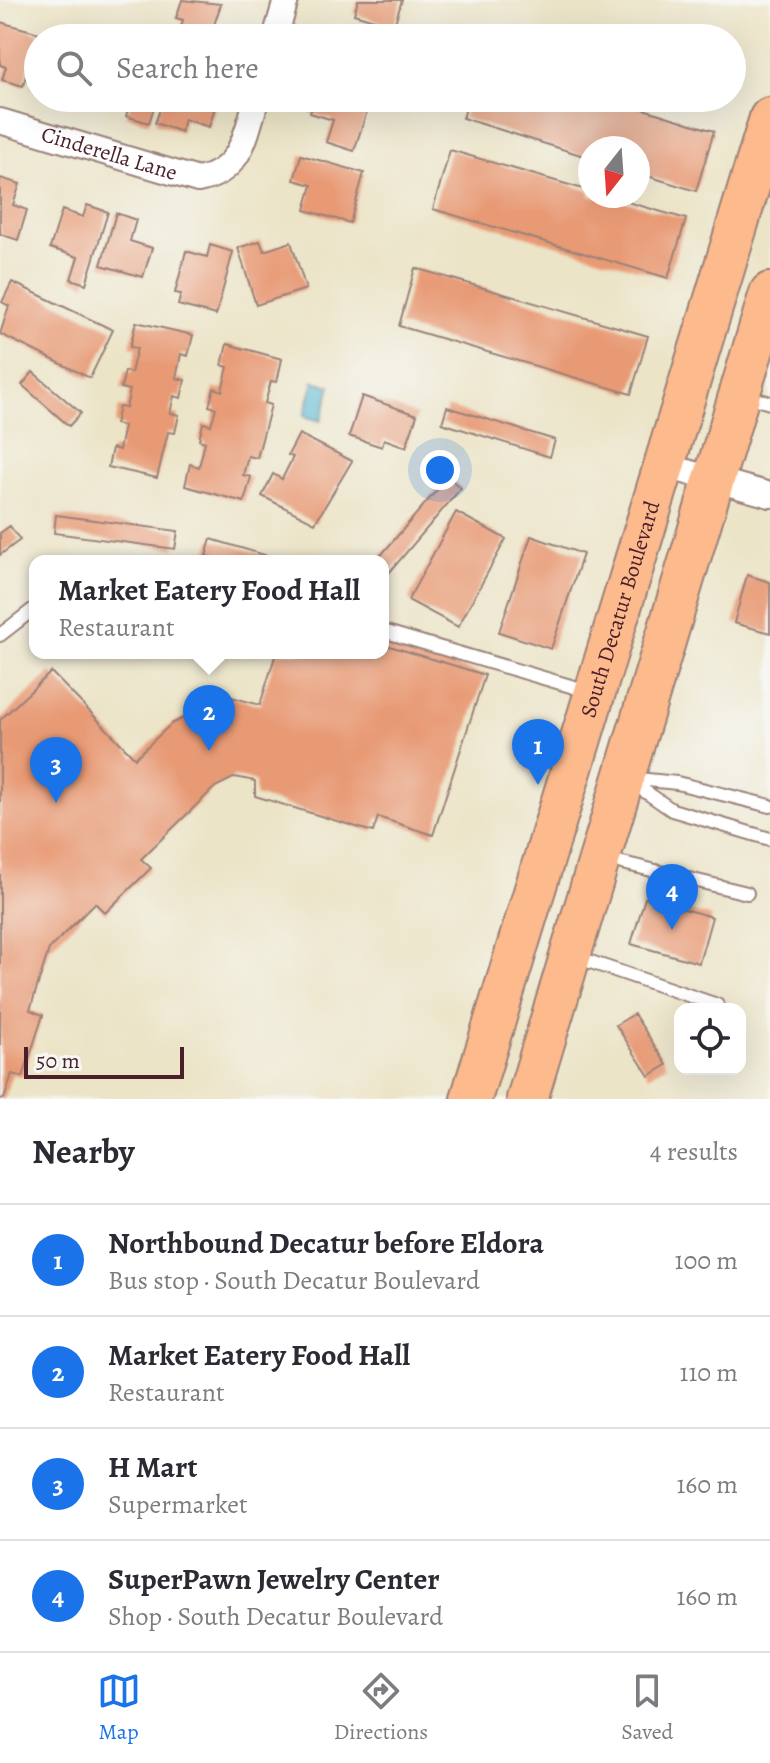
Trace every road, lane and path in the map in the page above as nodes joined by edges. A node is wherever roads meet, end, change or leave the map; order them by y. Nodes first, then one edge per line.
1 (286, 0) edge
2 (279, 24) edge
3 (252, 112) edge
4 (770, 118) edge
5 (0, 121) edge
6 (770, 293) edge
7 (755, 398) edge
8 (666, 466) junction
9 (714, 480) junction
10 (770, 495) edge
11 (29, 613) edge
12 (389, 633) edge
13 (0, 635) edge
14 (594, 693) junction
15 (572, 767) junction
16 (624, 777) junction
17 (770, 806) edge
18 (770, 839) edge
19 (599, 858) junction
20 (747, 893) dead end
21 (528, 909) junction
22 (570, 955) junction
23 (711, 1003) edge
24 (500, 1093) edge

1 - 2 street
3 - 5 street, Cinderella Lane
4 - 8 main road, South Decatur Boulevard
6 - 7 main road
7 - 9 main road
8 - 9 street
8 - 14 main road, South Decatur Boulevard
9 - 10 street
9 - 16 main road
11 - 13 lane
12 - 14 lane
14 - 15 main road, South Decatur Boulevard
15 - 16 main road
15 - 21 main road, South Decatur Boulevard
16 - 17 lane
16 - 18 lane
16 - 19 main road
19 - 20 lane
19 - 22 main road
21 - 24 main road, South Decatur Boulevard
21 - 24 main road
22 - 23 lane
22 - 24 main road

